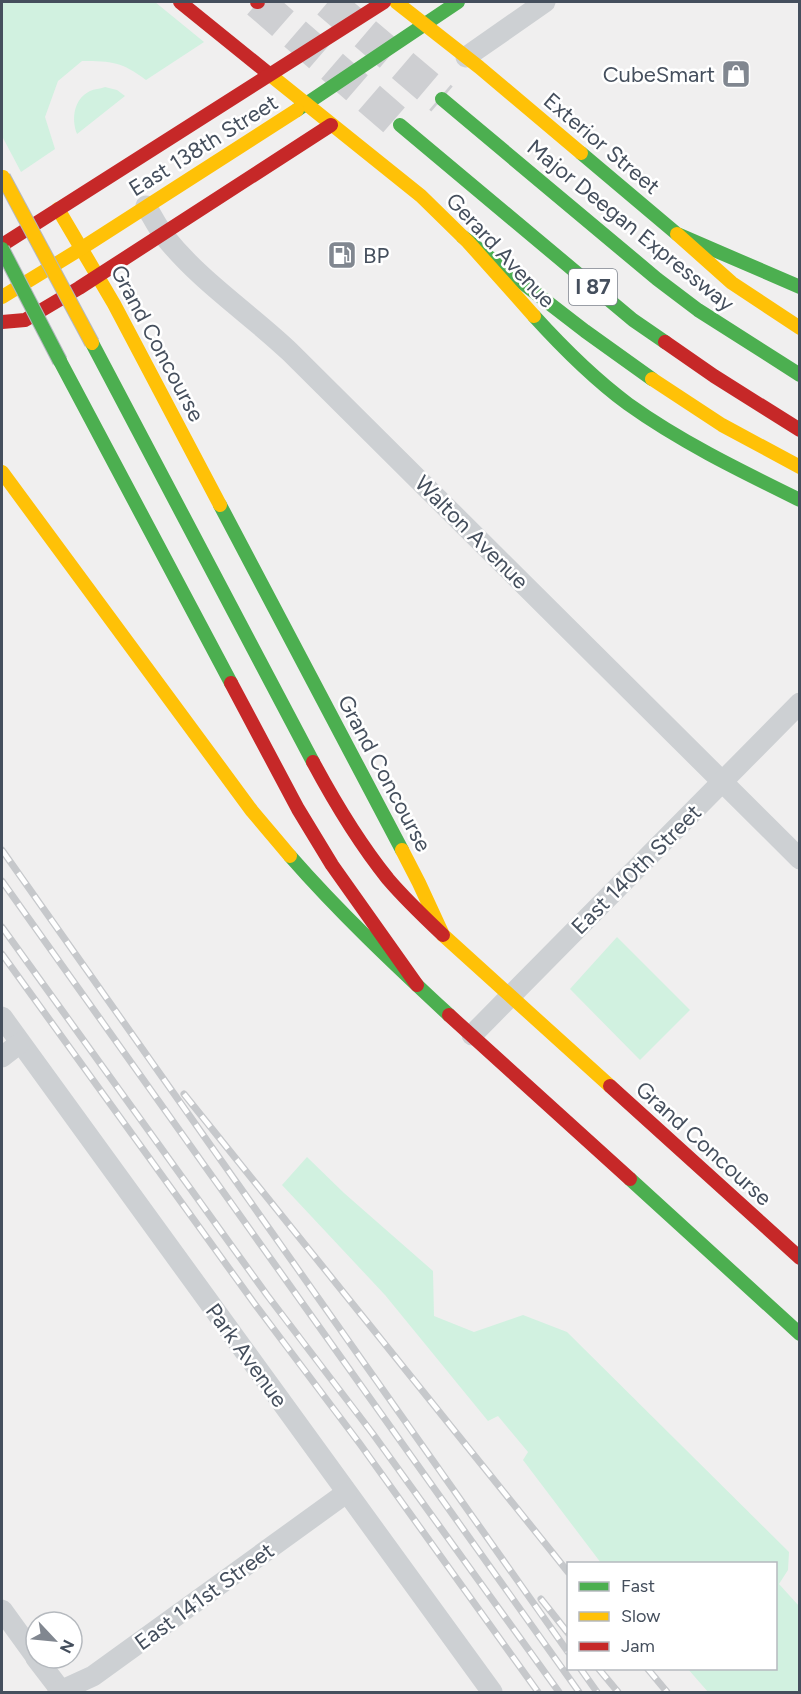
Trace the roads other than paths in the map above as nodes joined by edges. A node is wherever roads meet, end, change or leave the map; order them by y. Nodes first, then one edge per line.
1 (180, 2) edge
2 (384, 2) edge
3 (396, 2) edge
4 (458, 2) edge
5 (545, 2) edge
6 (424, 25) junction
7 (466, 57) junction
8 (268, 74) junction
9 (442, 99) tunnel mouth
10 (305, 105) junction
11 (331, 125) junction
12 (400, 125) tunnel mouth
13 (2, 175) edge
14 (146, 206) junction
15 (58, 209) junction
16 (677, 234) junction
17 (163, 235) junction
18 (463, 237) junction
19 (2, 247) edge
20 (82, 248) junction
21 (98, 276) junction
22 (800, 286) edge
23 (2, 297) edge
24 (2, 322) edge
25 (800, 328) edge
26 (800, 375) edge
27 (800, 430) edge
28 (800, 467) edge
29 (2, 471) edge
30 (800, 500) edge
31 (800, 703) edge
32 (722, 781) junction
33 (800, 859) edge
34 (443, 935) junction
35 (417, 985) junction
36 (511, 996) junction
37 (2, 1017) edge
38 (472, 1035) junction
39 (20, 1043) junction
40 (2, 1057) edge
41 (800, 1258) edge
42 (800, 1334) edge
43 (346, 1493) junction
44 (2, 1610) edge
45 (24, 1641) edge
46 (44, 1670) edge
47 (60, 1692) edge
48 (492, 1692) edge

1 - 8 main road, Gerard Avenue
2 - 8 main road, East 138th Street
3 - 6 main road, Exterior Street
4 - 6 main road, East 138th Street
5 - 7 street
6 - 7 main road, Exterior Street
6 - 10 main road, East 138th Street
7 - 16 main road, Exterior Street
8 - 10 main road, Gerard Avenue
8 - 15 main road, East 138th Street
9 - 26 main road, Major Deegan Expressway / I 87
10 - 11 main road, Gerard Avenue
10 - 14 main road, East 138th Street
11 - 17 main road
11 - 18 main road, Gerard Avenue
12 - 27 main road, I 87
13 - 34 main road, bridge
14 - 17 street, Walton Avenue
14 - 20 main road, East 138th Street
15 - 19 main road, East 138th Street
15 - 20 main road, Grand Concourse
16 - 22 main road, Exterior Street
16 - 25 main road
17 - 21 main road
17 - 32 street, Walton Avenue
18 - 28 main road
18 - 30 main road, Gerard Avenue
19 - 35 main road, bridge
20 - 21 main road, Grand Concourse
20 - 23 main road, East 138th Street
21 - 24 main road
21 - 34 main road, Grand Concourse
29 - 35 main road
31 - 32 street, East 140th Street
32 - 33 street, Walton Avenue
32 - 36 street, East 140th Street
34 - 36 main road, Grand Concourse
35 - 38 main road
36 - 38 street, East 140th Street
36 - 41 main road, Grand Concourse
37 - 39 street, Park Avenue
38 - 42 main road
39 - 40 street
39 - 43 street, Park Avenue
43 - 47 street, East 141st Street
43 - 48 street, Park Avenue
44 - 45 street
46 - 47 street

